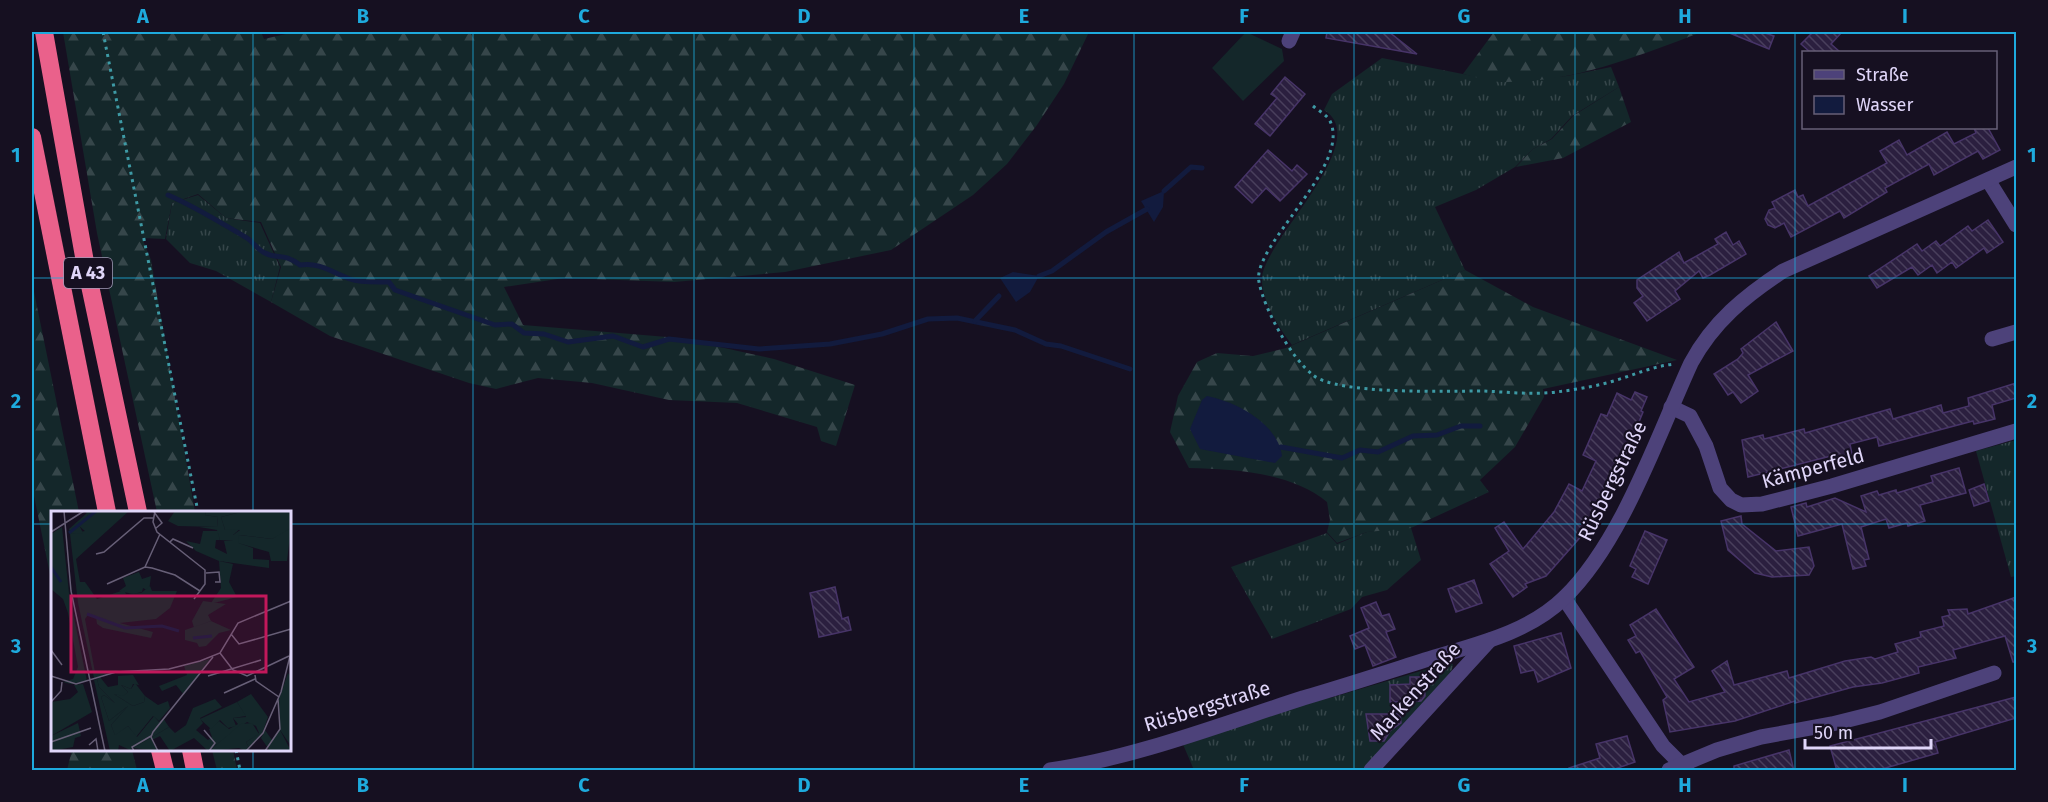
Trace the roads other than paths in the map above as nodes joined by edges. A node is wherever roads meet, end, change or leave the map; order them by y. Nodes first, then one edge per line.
1 (44, 32) edge
2 (32, 137) edge
3 (2016, 167) edge
4 (1988, 180) junction
5 (2016, 225) edge
6 (2016, 332) edge
7 (1992, 339) dead end
8 (1671, 407) junction
9 (2016, 431) edge
10 (107, 511) edge
11 (138, 511) edge
12 (1564, 598) junction
13 (1490, 640) junction
14 (1994, 673) dead end
15 (160, 751) edge
16 (191, 751) edge
17 (1679, 769) edge
18 (165, 771) edge
19 (195, 771) edge
20 (1050, 771) edge
21 (1371, 771) edge

1 - 11 highway, A 43
2 - 10 highway, A 43
3 - 4 street, Rüsbergstraße
4 - 5 street
4 - 8 street, Rüsbergstraße
6 - 7 street
8 - 9 street, Kämperfeld
8 - 12 street, Rüsbergstraße
12 - 13 street, Rüsbergstraße
12 - 17 street
13 - 20 street, Rüsbergstraße
13 - 21 street, Markenstraße
14 - 17 street
15 - 18 highway
16 - 19 highway

